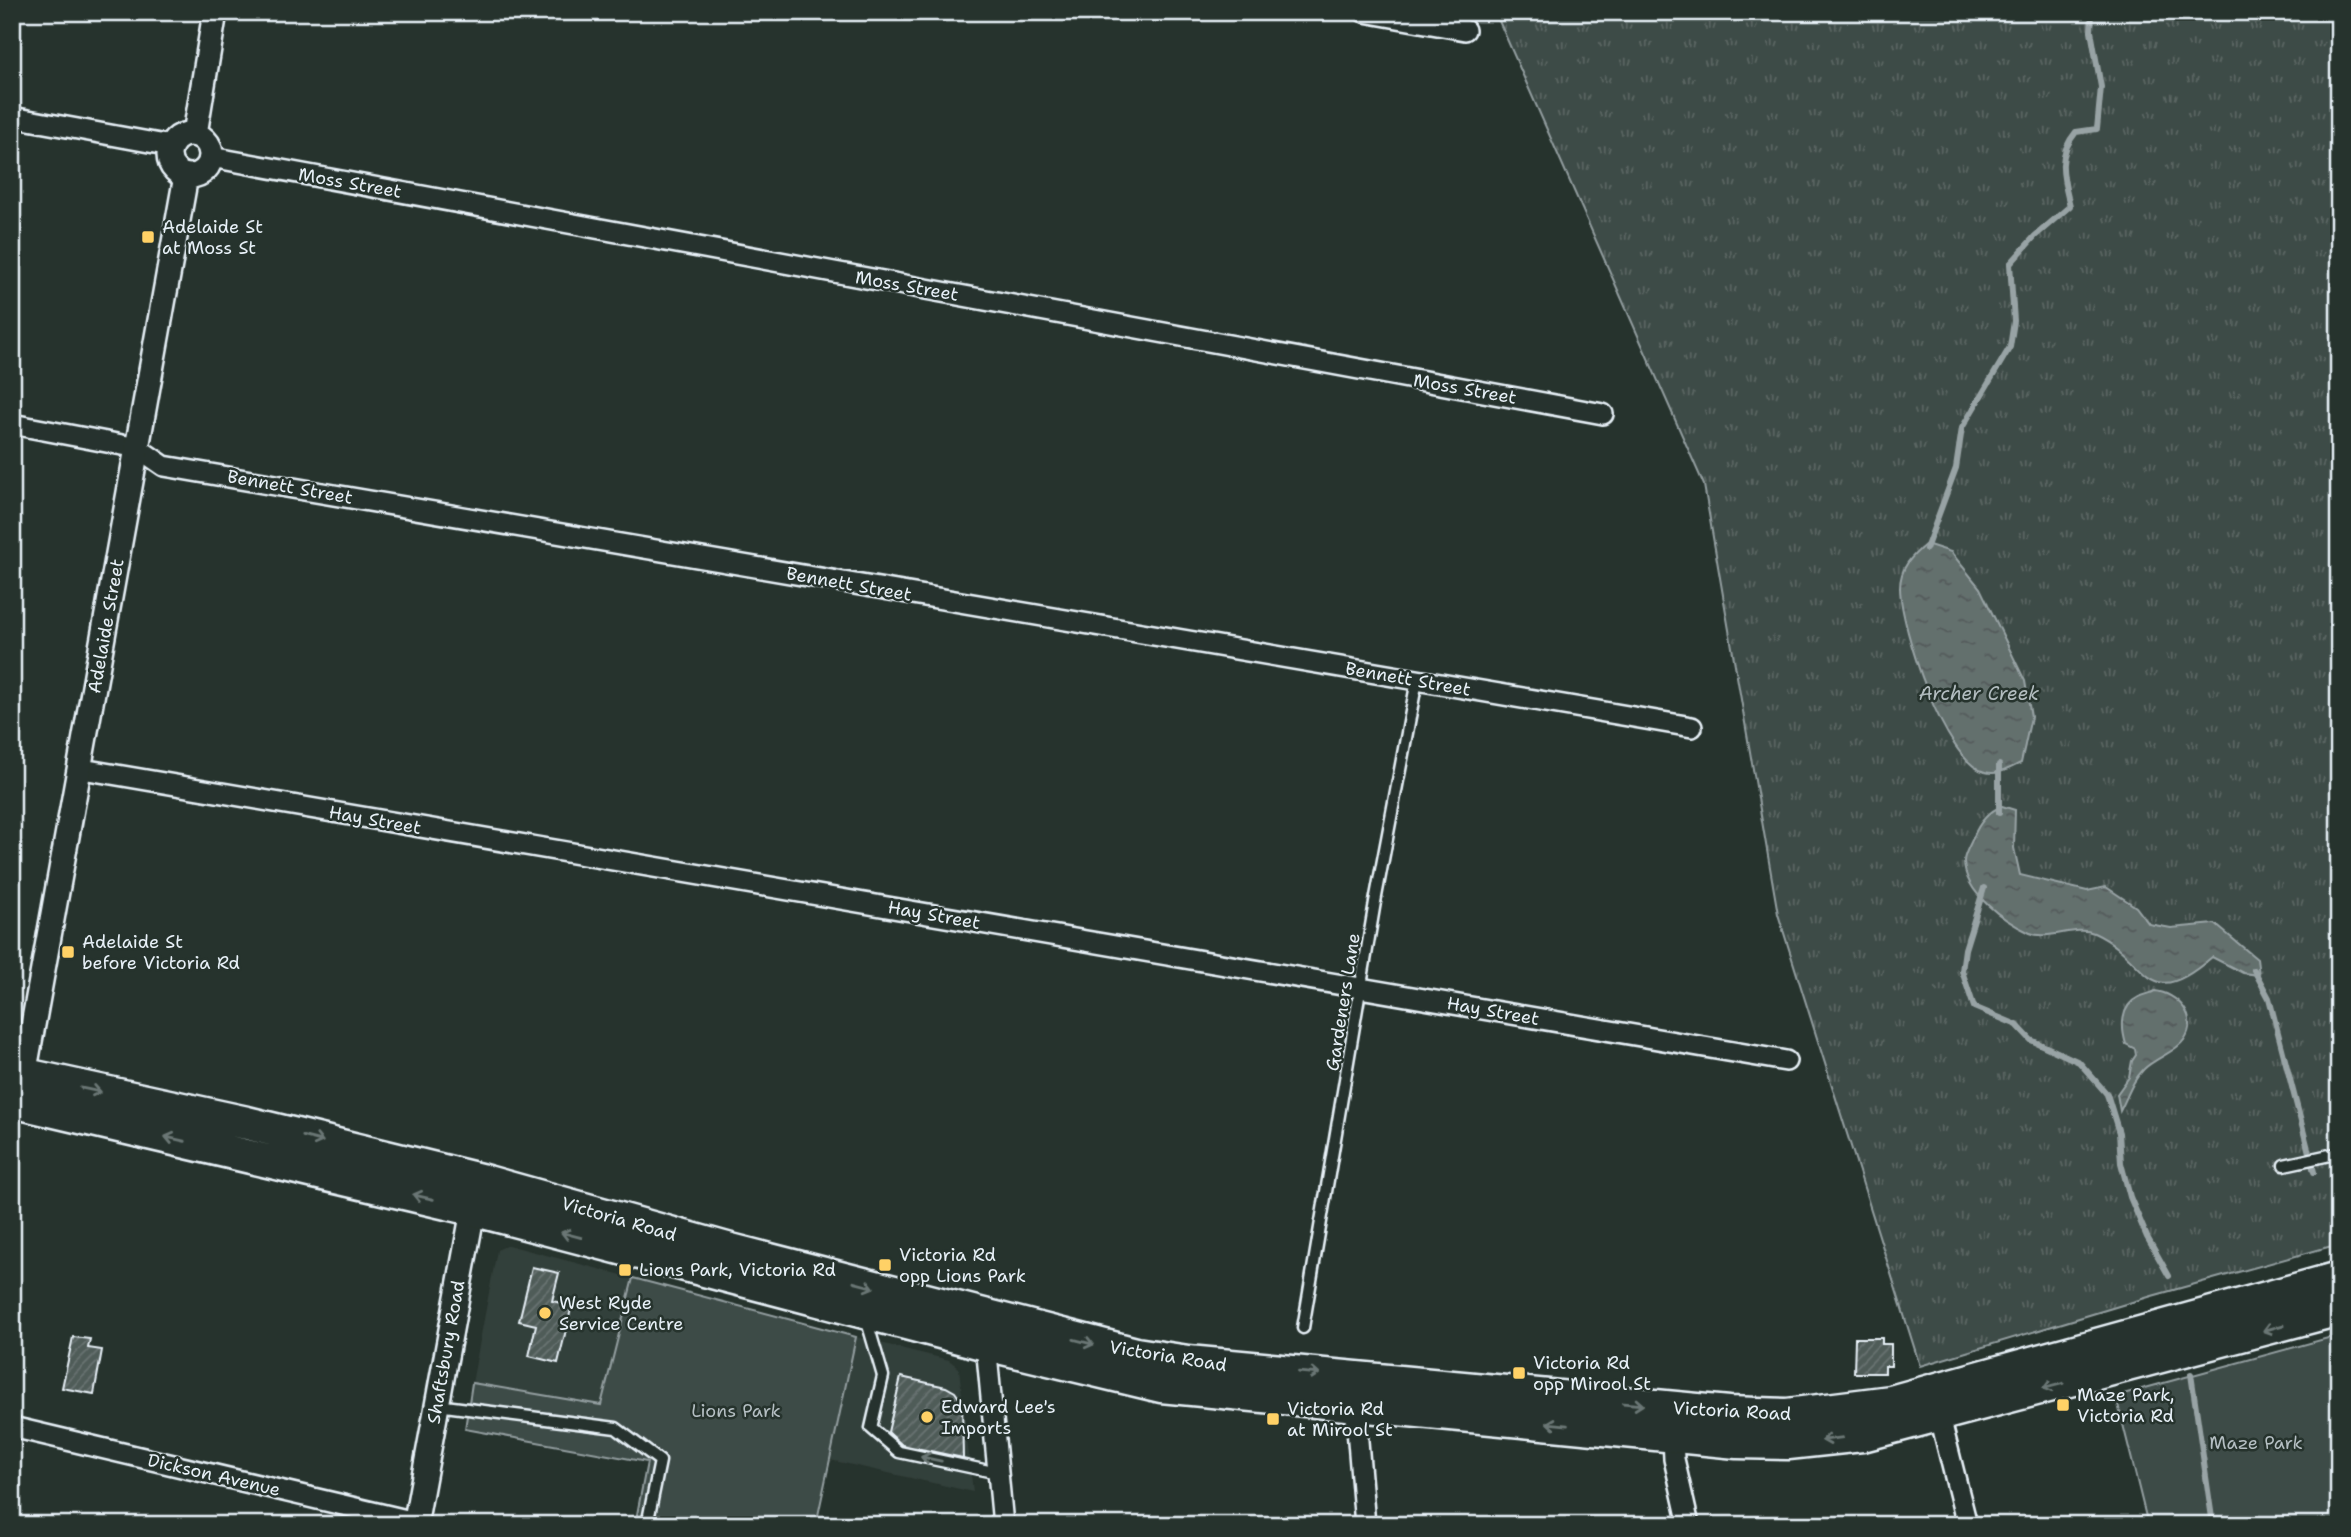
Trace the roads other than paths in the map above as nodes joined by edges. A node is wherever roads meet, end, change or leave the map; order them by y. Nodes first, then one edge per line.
1 (215, 12) edge
2 (1364, 12) edge
3 (1462, 21) edge
4 (12, 117) edge
5 (195, 134) junction
6 (171, 146) junction
7 (211, 157) junction
8 (186, 176) junction
9 (1603, 414) dead end
10 (12, 424) edge
11 (138, 448) junction
12 (1417, 681) junction
13 (1692, 727) dead end
14 (82, 769) junction
15 (1360, 988) junction
16 (1786, 1061) dead end
17 (17, 1088) edge
18 (2339, 1153) edge
19 (2287, 1164) dead end
20 (476, 1194) junction
21 (2339, 1278) edge
22 (2339, 1309) edge
23 (865, 1312) junction
24 (1303, 1328) dead end
25 (986, 1344) junction
26 (436, 1404) junction
27 (1355, 1405) junction
28 (1940, 1417) junction
29 (12, 1427) edge
30 (1673, 1437) junction
31 (998, 1473) junction
32 (415, 1523) edge
33 (648, 1525) edge
34 (1003, 1525) edge
35 (1364, 1525) edge
36 (1689, 1525) edge
37 (1967, 1525) edge

1 - 5 street
2 - 3 street
4 - 6 street
5 - 6 street
5 - 7 street
6 - 8 street
7 - 8 street
7 - 9 street, Moss Street
8 - 11 street, Adelaide Street
10 - 11 street, Bennett Street
11 - 12 street, Bennett Street
11 - 14 street, Adelaide Street
12 - 13 street, Bennett Street
12 - 15 lane, Gardeners Lane
14 - 15 street, Hay Street
14 - 17 street, Adelaide Street
15 - 16 street, Hay Street
15 - 24 lane, Gardeners Lane
17 - 20 highway, Victoria Road
18 - 19 lane
20 -> 21 highway, Victoria Road
23 -> 20 highway, Victoria Road
20 - 26 street, Shaftsbury Road
22 -> 28 highway, Victoria Road
23 - 25 highway, Victoria Road
31 -> 23 lane
25 - 27 highway, Victoria Road
25 - 31 street
26 - 32 street, Shaftsbury Road
26 - 33 lane
30 -> 27 highway, Victoria Road
27 - 35 street
28 -> 30 highway, Victoria Road
28 - 37 street
29 - 32 street, Dickson Avenue
30 - 36 street
31 - 34 street

